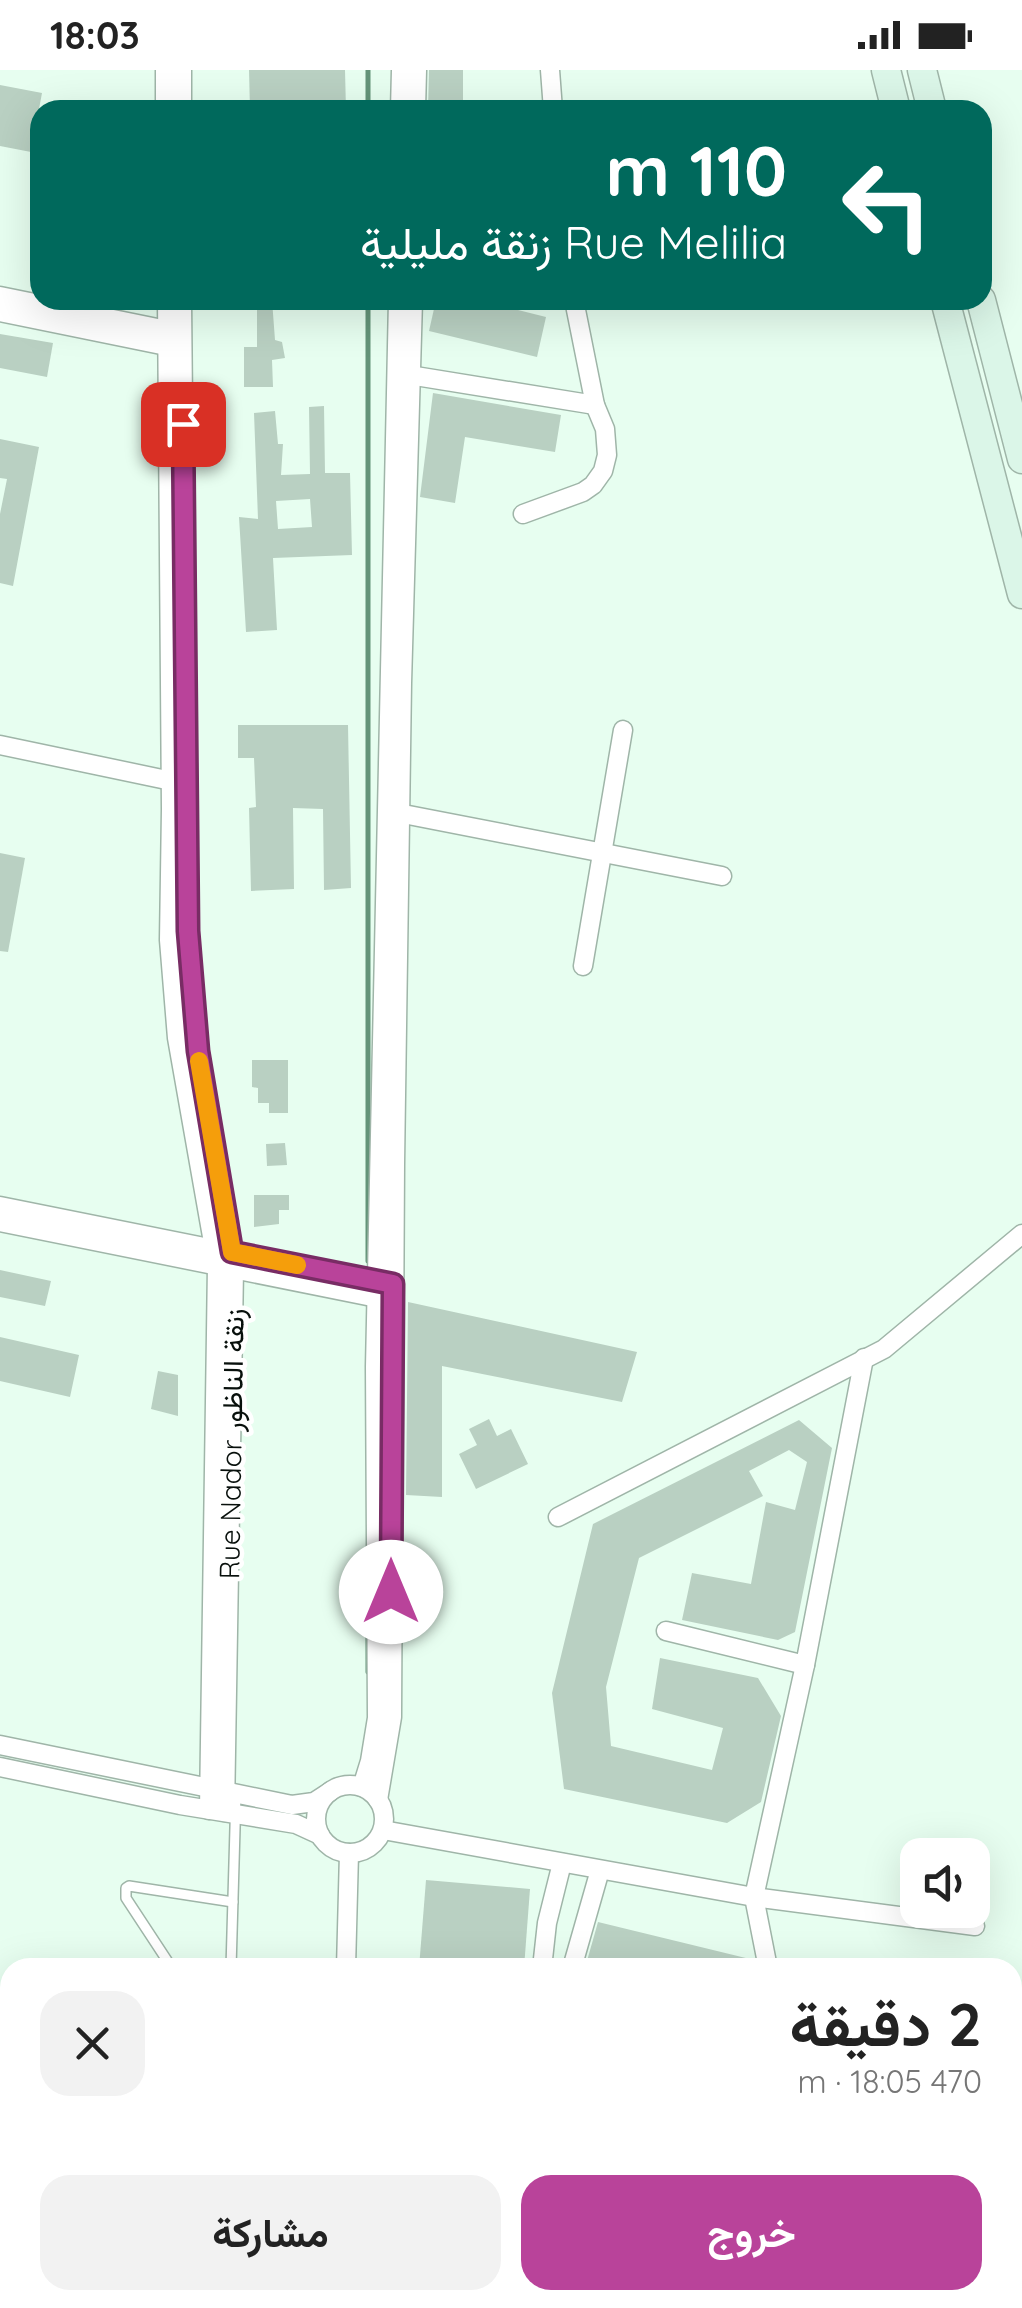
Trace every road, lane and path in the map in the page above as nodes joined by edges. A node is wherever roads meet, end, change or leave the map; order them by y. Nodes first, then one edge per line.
1 (165, 70) edge
2 (182, 70) edge
3 (401, 70) edge
4 (417, 70) edge
5 (550, 70) edge
6 (886, 70) edge
7 (922, 70) edge
8 (165, 100) edge
9 (182, 100) edge
10 (400, 100) edge
11 (416, 100) edge
12 (552, 100) edge
13 (894, 100) edge
14 (930, 100) edge
15 (0, 296) edge
16 (30, 304) edge
17 (55, 310) edge
18 (169, 310) edge
19 (180, 310) edge
20 (399, 310) edge
21 (412, 310) edge
22 (576, 310) edge
23 (949, 310) edge
24 (984, 310) edge
25 (0, 312) edge
26 (174, 340) junction
27 (404, 374) junction
28 (595, 405) junction
29 (1022, 459) edge
30 (523, 514) dead end
31 (1022, 594) edge
32 (623, 730) dead end
33 (0, 745) edge
34 (0, 758) edge
35 (179, 788) junction
36 (393, 812) junction
37 (604, 853) junction
38 (722, 876) dead end
39 (583, 966) dead end
40 (0, 1206) edge
41 (0, 1222) edge
42 (1022, 1234) edge
43 (225, 1259) junction
44 (385, 1291) junction
45 (864, 1358) junction
46 (558, 1517) dead end
47 (666, 1631) dead end
48 (805, 1665) junction
49 (0, 1745) edge
50 (0, 1767) edge
51 (362, 1786) junction
52 (224, 1790) junction
53 (331, 1791) junction
54 (378, 1800) junction
55 (223, 1812) junction
56 (383, 1830) junction
57 (320, 1835) junction
58 (349, 1854) junction
59 (562, 1863) junction
60 (600, 1870) junction
61 (754, 1897) junction
62 (233, 1902) junction
63 (900, 1916) edge
64 (165, 1958) edge
65 (231, 1958) edge
66 (346, 1958) edge
67 (543, 1958) edge
68 (575, 1958) edge
69 (766, 1958) edge

1 - 8 street
2 - 9 street
3 - 10 street
4 - 11 street
5 - 12 street
6 - 13 street
7 - 14 street
15 - 16 street
17 - 26 street
18 - 26 street, Rue Nador زنقة الناظور
19 - 26 street, Rue Nador زنقة الناظور
20 - 27 street
21 - 27 street
22 - 28 street
23 - 31 street
24 - 29 street
25 - 26 street
26 - 35 street, Rue Nador زنقة الناظور
27 - 28 street
27 - 36 street
28 - 30 street
32 - 37 street
33 - 35 street
34 - 35 street
35 - 43 street, Rue Nador زنقة الناظور
36 - 37 street
36 - 44 street
37 - 38 street
37 - 39 street
40 - 43 street
41 - 43 street
42 - 45 street
43 - 44 street
43 - 52 street, Rue Nador زنقة الناظور
44 - 51 street
44 - 54 street
45 - 46 street
45 - 48 street
47 - 48 street
48 - 61 street
49 - 52 street
50 - 55 street
51 - 53 street
51 - 54 street
52 - 53 street
52 - 55 street, Rue Nador زنقة الناظور
52 - 55 lane
53 - 57 street
54 - 56 street
55 - 57 street
55 - 62 lane
56 - 58 street
56 - 59 street
57 - 58 street
58 - 66 street
59 - 60 street
59 - 67 street
60 - 61 street
60 - 68 street
61 - 63 street
61 - 69 street
62 - 64 lane
62 - 65 lane

